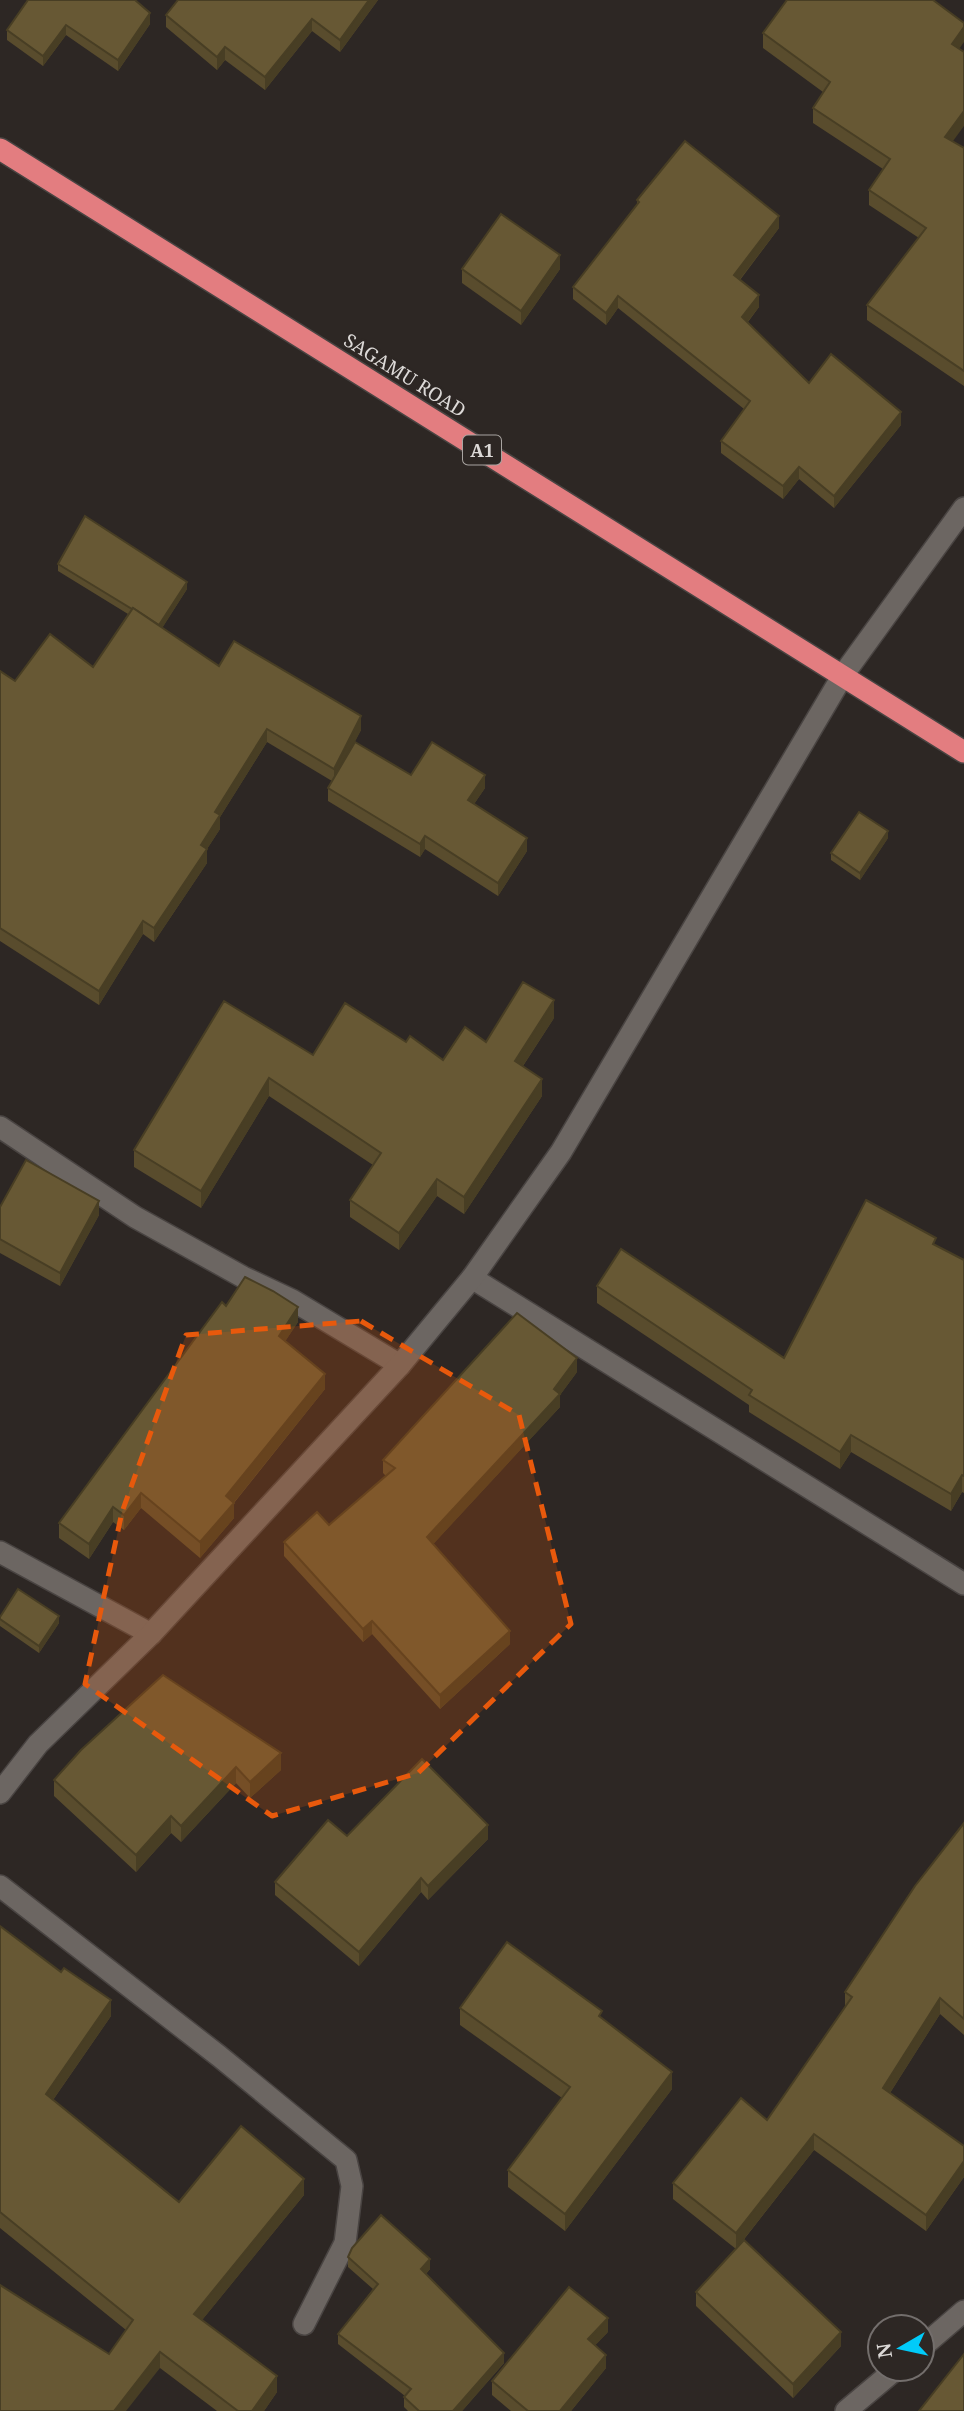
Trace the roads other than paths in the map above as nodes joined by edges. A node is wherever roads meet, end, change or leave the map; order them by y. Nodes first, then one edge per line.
1 (0, 149) edge
2 (964, 508) edge
3 (843, 675) junction
4 (964, 752) edge
5 (0, 1127) edge
6 (472, 1278) junction
7 (400, 1365) junction
8 (0, 1552) edge
9 (964, 1584) edge
10 (151, 1633) junction
11 (0, 1793) edge
12 (0, 1886) edge
13 (964, 2311) edge
14 (304, 2324) dead end
15 (936, 2335) edge
16 (879, 2383) edge
17 (846, 2411) edge

1 - 3 highway, SAGAMU ROAD / A1
2 - 3 street
3 - 4 highway, SAGAMU ROAD / A1
3 - 6 street
5 - 7 street
6 - 7 street
6 - 9 street
7 - 10 street
8 - 10 street
10 - 11 street
12 - 14 street
13 - 15 street
16 - 17 street

